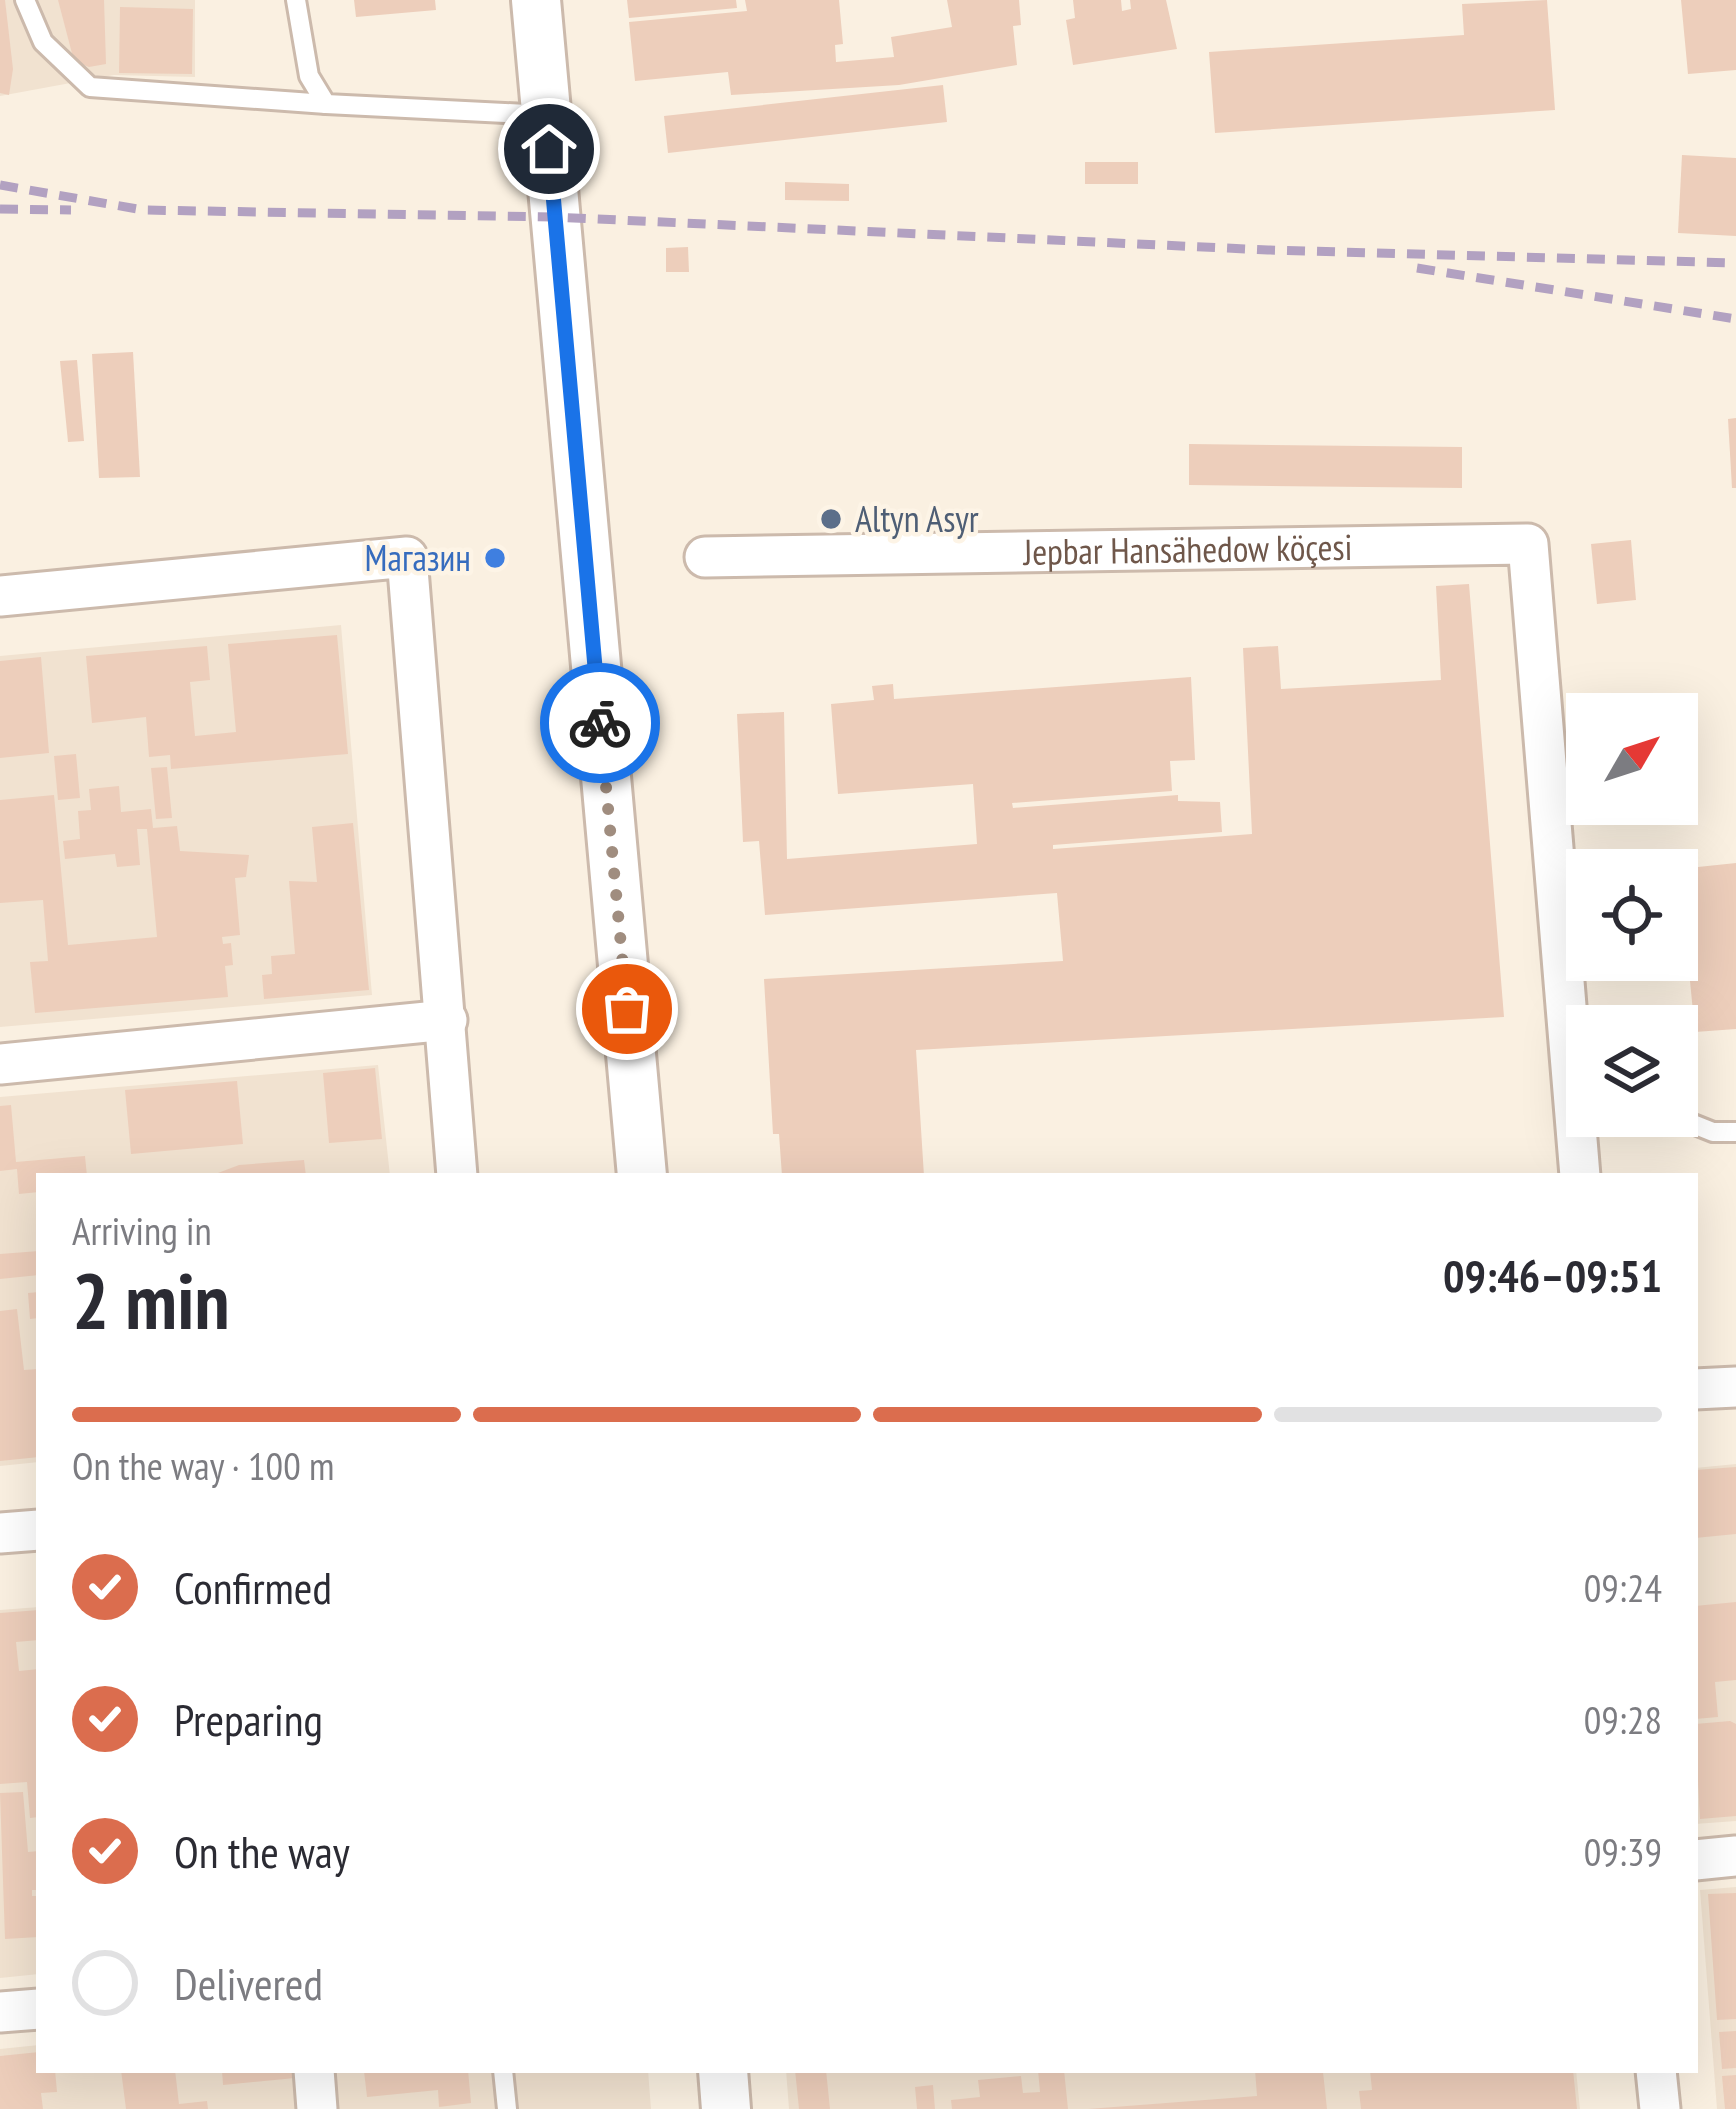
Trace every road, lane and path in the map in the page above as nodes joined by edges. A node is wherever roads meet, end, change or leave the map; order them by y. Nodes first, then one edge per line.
1 (25, 0) edge
2 (296, 0) edge
3 (536, 0) edge
4 (326, 104) junction
5 (547, 115) junction
6 (705, 557) dead end
7 (0, 596) edge
8 (1572, 1005) edge
9 (447, 1020) junction
10 (0, 1064) edge
11 (1698, 1126) edge
12 (1736, 1132) edge
13 (1581, 1137) edge
14 (457, 1173) edge
15 (642, 1173) edge
16 (1580, 1173) edge
17 (1736, 1387) edge
18 (1698, 1389) edge
19 (36, 1530) edge
20 (0, 1533) edge
21 (1736, 1856) edge
22 (1698, 1860) edge
23 (36, 2009) edge
24 (0, 2012) edge
25 (314, 2073) edge
26 (503, 2073) edge
27 (723, 2073) edge
28 (1656, 2073) edge
29 (317, 2109) edge
30 (507, 2109) edge
31 (726, 2109) edge
32 (1660, 2109) edge

1 - 4 lane
2 - 4 lane
3 - 5 street
4 - 5 lane
5 - 15 street
6 - 8 street, Jepbar Hansähedow köçesi
7 - 9 street
9 - 10 street
9 - 14 street
11 - 12 lane
13 - 16 street
17 - 18 street
19 - 20 street
21 - 22 street
23 - 24 street
25 - 29 street
26 - 30 lane
27 - 31 street
28 - 32 street

